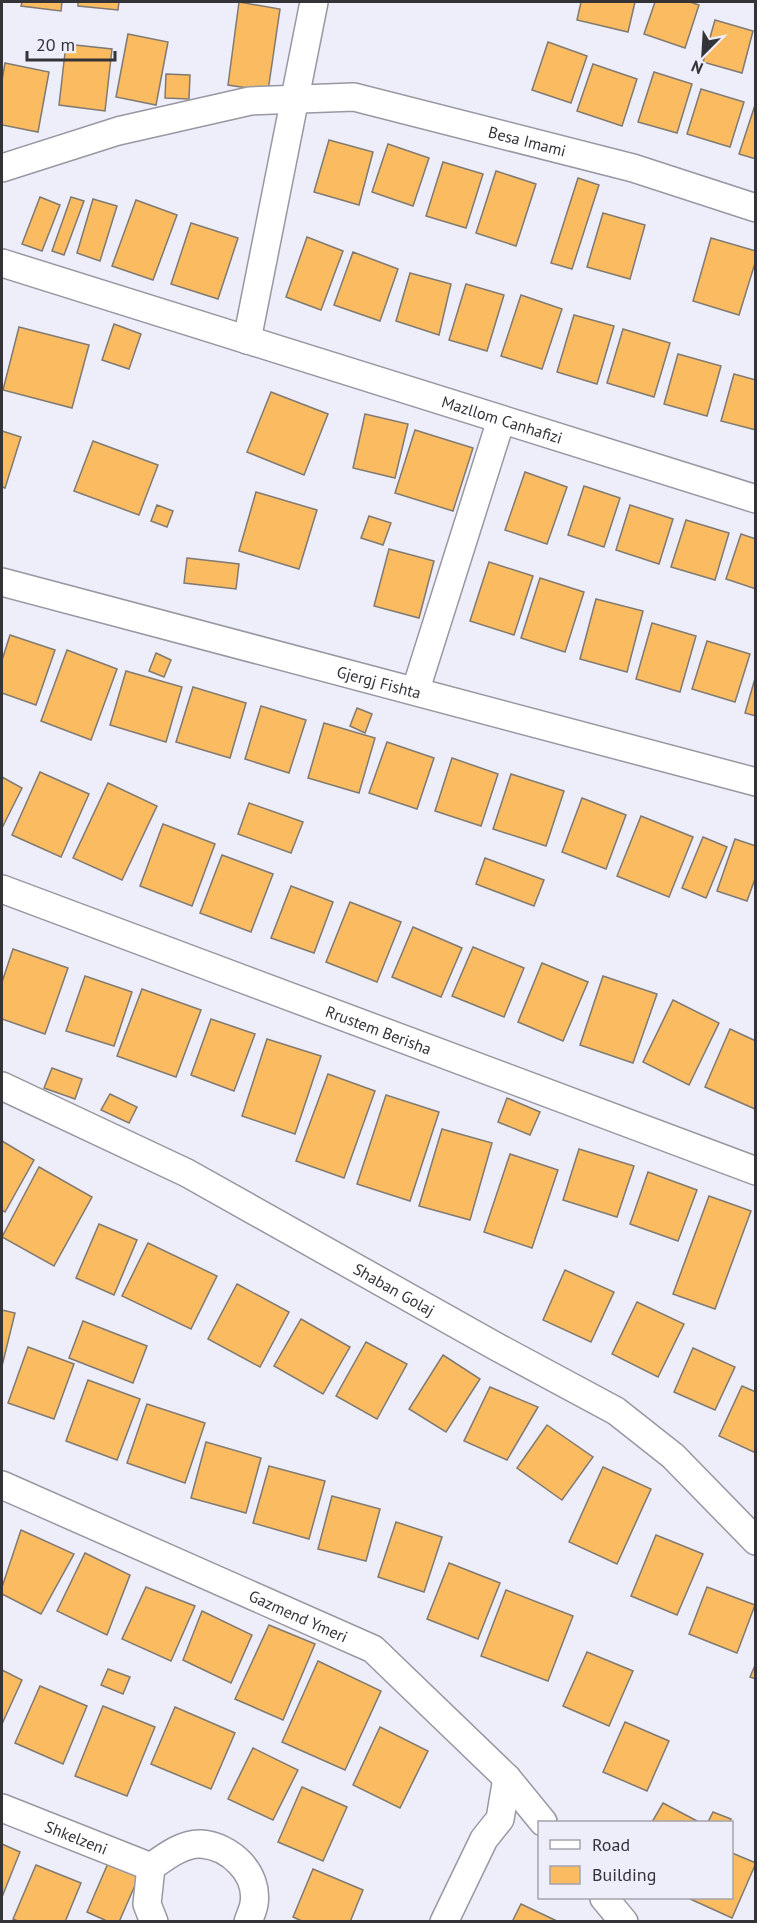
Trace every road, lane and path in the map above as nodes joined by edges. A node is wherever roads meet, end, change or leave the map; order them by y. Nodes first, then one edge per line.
1 (314, 2) edge
2 (294, 98) junction
3 (2, 168) edge
4 (756, 208) edge
5 (2, 263) edge
6 (247, 340) junction
7 (501, 420) junction
8 (756, 499) edge
9 (2, 582) edge
10 (416, 690) junction
11 (756, 782) edge
12 (2, 889) edge
13 (2, 1086) edge
14 (756, 1171) edge
15 (2, 1485) edge
16 (756, 1541) edge
17 (507, 1778) junction
18 (2, 1808) edge
19 (542, 1821) edge
20 (151, 1867) junction
21 (605, 1899) edge
22 (154, 1922) edge
23 (248, 1922) edge
24 (444, 1922) edge
25 (624, 1922) edge

1 - 2 street
2 - 3 street, Besa Imami
2 - 4 street, Besa Imami
2 - 6 street
5 - 6 street, Mazllom Canhafizi
6 - 7 street, Mazllom Canhafizi
7 - 8 street, Mazllom Canhafizi
7 - 10 street
9 - 10 street, Gjergj Fishta
10 - 11 street, Gjergj Fishta
12 - 14 street, Rrustem Berisha
13 - 16 street, Shaban Golaj
15 - 17 street, Gazmend Ymeri
17 - 19 street, Gazmend Ymeri
17 - 24 street
18 - 20 street, Shkelzeni
20 - 22 street
20 - 23 street
21 - 25 street

